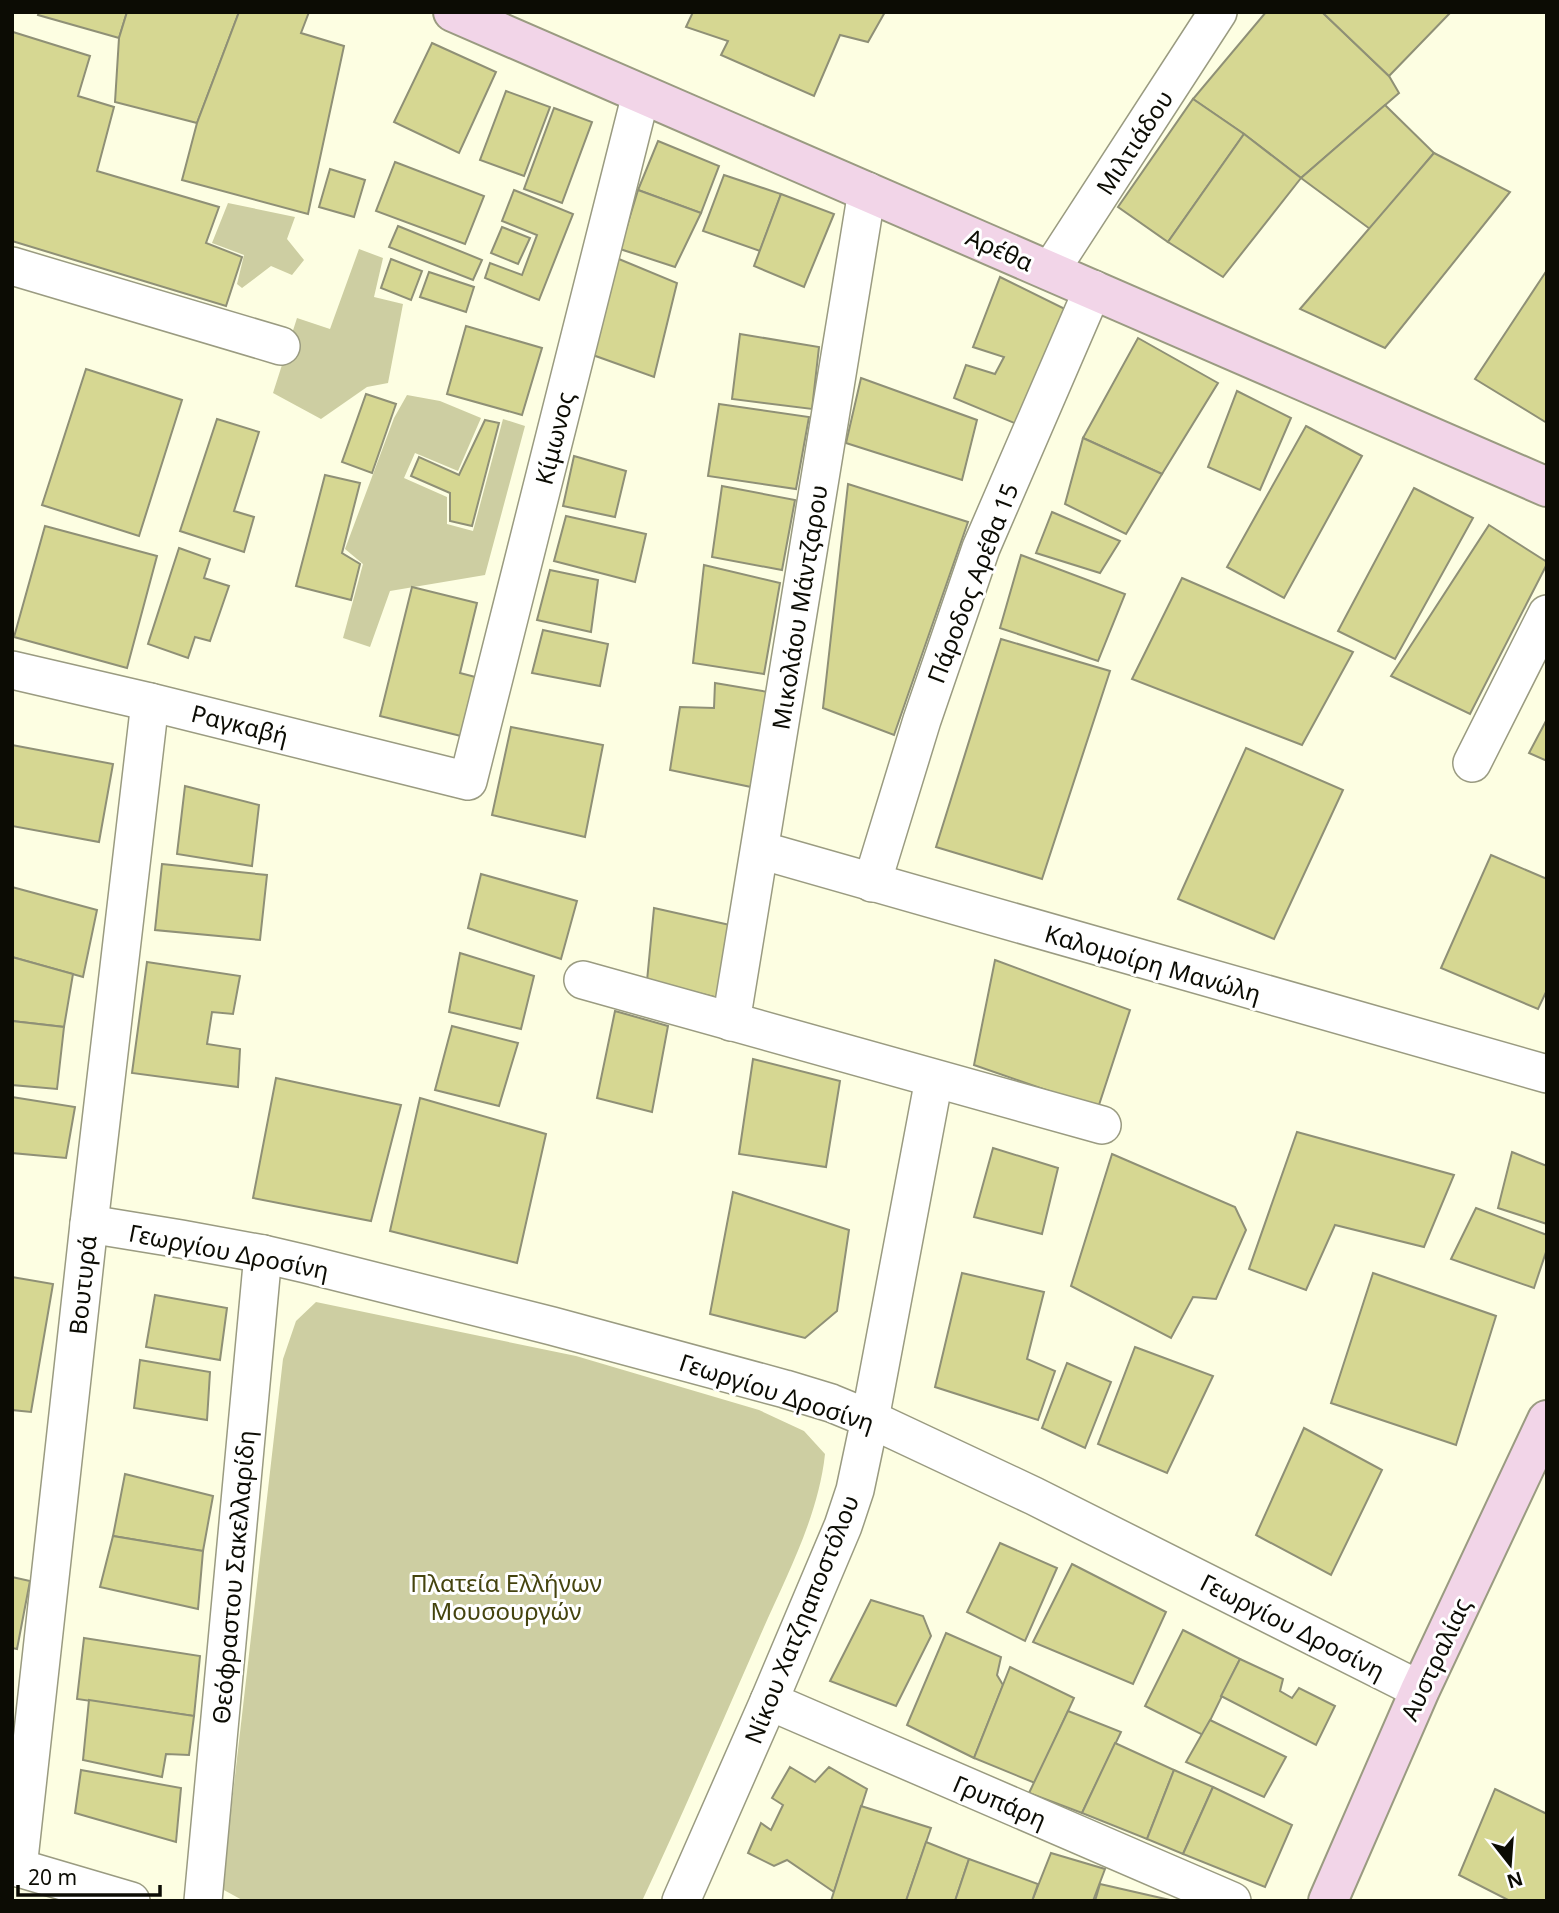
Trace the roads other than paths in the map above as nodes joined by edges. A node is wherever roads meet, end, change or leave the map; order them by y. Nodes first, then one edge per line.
1 (453, 12) edge
2 (1218, 12) edge
3 (641, 94) junction
4 (867, 191) junction
5 (12, 266) edge
6 (1050, 271) junction
7 (1093, 289) junction
8 (281, 346) dead end
9 (1547, 487) edge
10 (1547, 614) edge
11 (12, 670) edge
12 (150, 702) junction
13 (1472, 763) dead end
14 (468, 781) joint
15 (760, 850) junction
16 (872, 883) junction
17 (583, 980) dead end
18 (732, 1022) junction
19 (1547, 1074) edge
20 (934, 1079) junction
21 (1102, 1125) dead end
22 (89, 1224) junction
23 (263, 1254) junction
24 (870, 1419) junction
25 (1543, 1438) edge
26 (1420, 1689) junction
27 (769, 1701) junction
28 (15, 1867) edge
29 (131, 1901) edge
30 (203, 1901) edge
31 (681, 1901) edge
32 (1232, 1901) edge
33 (1328, 1901) edge

1 - 3 street, Αρέθα
2 - 6 street, Μιλτιάδου
3 - 4 street, Αρέθα
3 - 14 street, Κίμωνος
4 - 6 street, Αρέθα
4 - 15 street, Μικολάου Μάντζαρου
5 - 8 street
6 - 7 street, Αρέθα
7 - 9 street, Αρέθα
7 - 16 street, Πάροδος Αρέθα 15
10 - 13 street
11 - 12 street, Ραγκαβή
12 - 14 street, Ραγκαβή
12 - 22 street, Βουτυρά
15 - 16 street, Καλομοίρη Μανώλη
15 - 18 street, Μικολάου Μάντζαρου
16 - 19 street, Καλομοίρη Μανώλη
17 - 18 street
18 - 20 street
20 - 21 street
20 - 24 street, Νίκου Χατζηαποστόλου
22 - 23 street, Γεωργίου Δροσίνη
22 - 28 street, Βουτυρά
23 - 24 street, Γεωργίου Δροσίνη
23 - 30 street, Θεόφραστου Σακελλαρίδη
24 - 26 street, Γεωργίου Δροσίνη
24 - 27 street, Νίκου Χατζηαποστόλου
25 - 26 street, Αυστραλίας
26 - 33 street, Αυστραλίας
27 - 31 street, Νίκου Χατζηαποστόλου
27 - 32 street, Γρυπάρη
28 - 29 street

